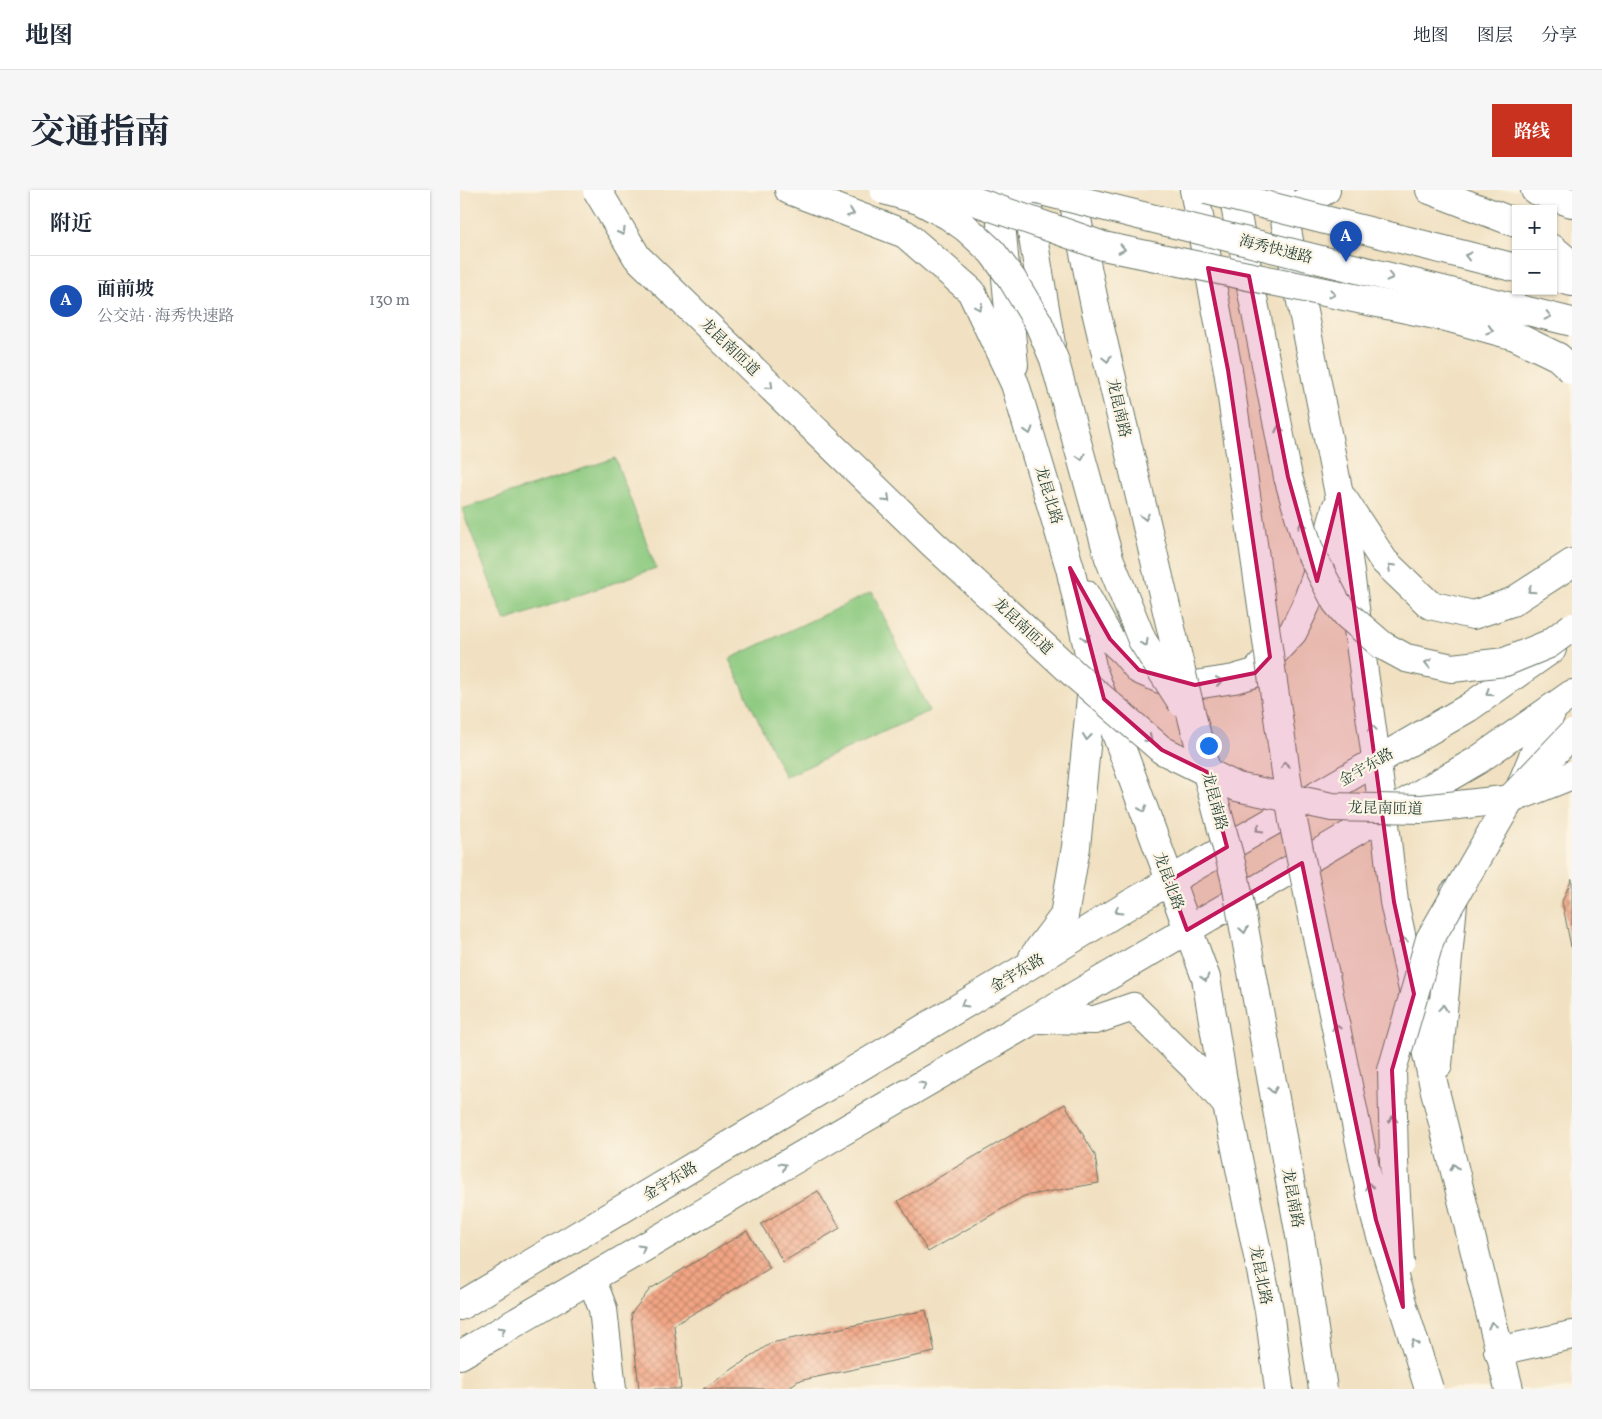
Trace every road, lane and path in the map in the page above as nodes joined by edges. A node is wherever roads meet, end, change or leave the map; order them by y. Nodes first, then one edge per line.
1 (597, 190) edge
2 (789, 190) edge
3 (884, 190) edge
4 (943, 190) edge
5 (998, 190) edge
6 (1025, 190) edge
7 (1037, 190) edge
8 (1071, 190) edge
9 (1194, 190) edge
10 (1206, 190) edge
11 (1232, 190) edge
12 (1326, 190) edge
13 (1430, 190) edge
14 (1535, 190) edge
15 (1281, 202) edge
16 (1572, 203) edge
17 (1512, 221) edge
18 (1554, 250) edge
19 (1572, 265) edge
20 (1512, 267) edge
21 (1557, 278) edge
22 (1572, 282) edge
23 (1572, 322) edge
24 (1054, 359) junction
25 (1572, 370) edge
26 (1015, 384) junction
27 (1340, 494) junction
28 (1572, 563) edge
29 (1070, 568) junction
30 (1572, 627) edge
31 (1572, 635) edge
32 (1093, 671) junction
33 (1563, 701) edge
34 (1193, 721) junction
35 (1572, 734) edge
36 (1376, 761) junction
37 (1572, 775) edge
38 (1384, 815) junction
39 (1169, 881) junction
40 (1187, 930) junction
41 (1025, 968) junction
42 (1036, 1019) junction
43 (1435, 1091) junction
44 (1227, 1105) junction
45 (591, 1278) junction
46 (460, 1306) edge
47 (1403, 1307) junction
48 (1572, 1335) edge
49 (1498, 1350) junction
50 (460, 1355) edge
51 (612, 1389) edge
52 (1279, 1389) edge
53 (1323, 1389) edge
54 (1429, 1389) edge
55 (1509, 1389) edge

1 -> 37 main road, 龙昆南匝道, bridge
2 -> 26 main road
3 - 24 main road, bridge
4 -> 25 main road, bridge
5 - 26 main road
6 - 24 main road, bridge
7 -> 23 main road, 海秀快速路, bridge
8 -> 34 main road, 龙昆南路, bridge
47 -> 9 main road, bridge
20 -> 10 main road, bridge
30 -> 11 main road, bridge
12 - 15 main road
13 - 17 main road
14 - 16 main road
15 - 27 main road
18 - 19 main road
21 - 22 main road
24 -> 34 main road, bridge
26 -> 29 main road, 龙昆北路
28 -> 27 main road
29 -> 27 main road
36 -> 27 main road
29 -> 32 main road, 龙昆北路
31 -> 36 main road, 金宇东路
32 -> 39 main road, 龙昆北路
32 -> 41 main road
33 - 38 main road
43 -> 33 main road
34 -> 53 main road, 龙昆南路, bridge
47 -> 35 main road, bridge
36 - 38 main road
36 -> 39 main road, 金宇东路
38 - 40 main road
43 -> 38 main road
39 - 40 main road, 龙昆北路
39 -> 41 main road, 金宇东路
40 - 42 main road
40 -> 44 main road, 龙昆北路
41 -> 46 main road, 金宇东路
42 - 44 main road
45 -> 42 main road
49 -> 43 main road
44 - 52 main road, 龙昆北路
50 -> 45 main road
45 - 51 main road
54 -> 47 main road, bridge
48 - 49 main road
49 - 55 main road

